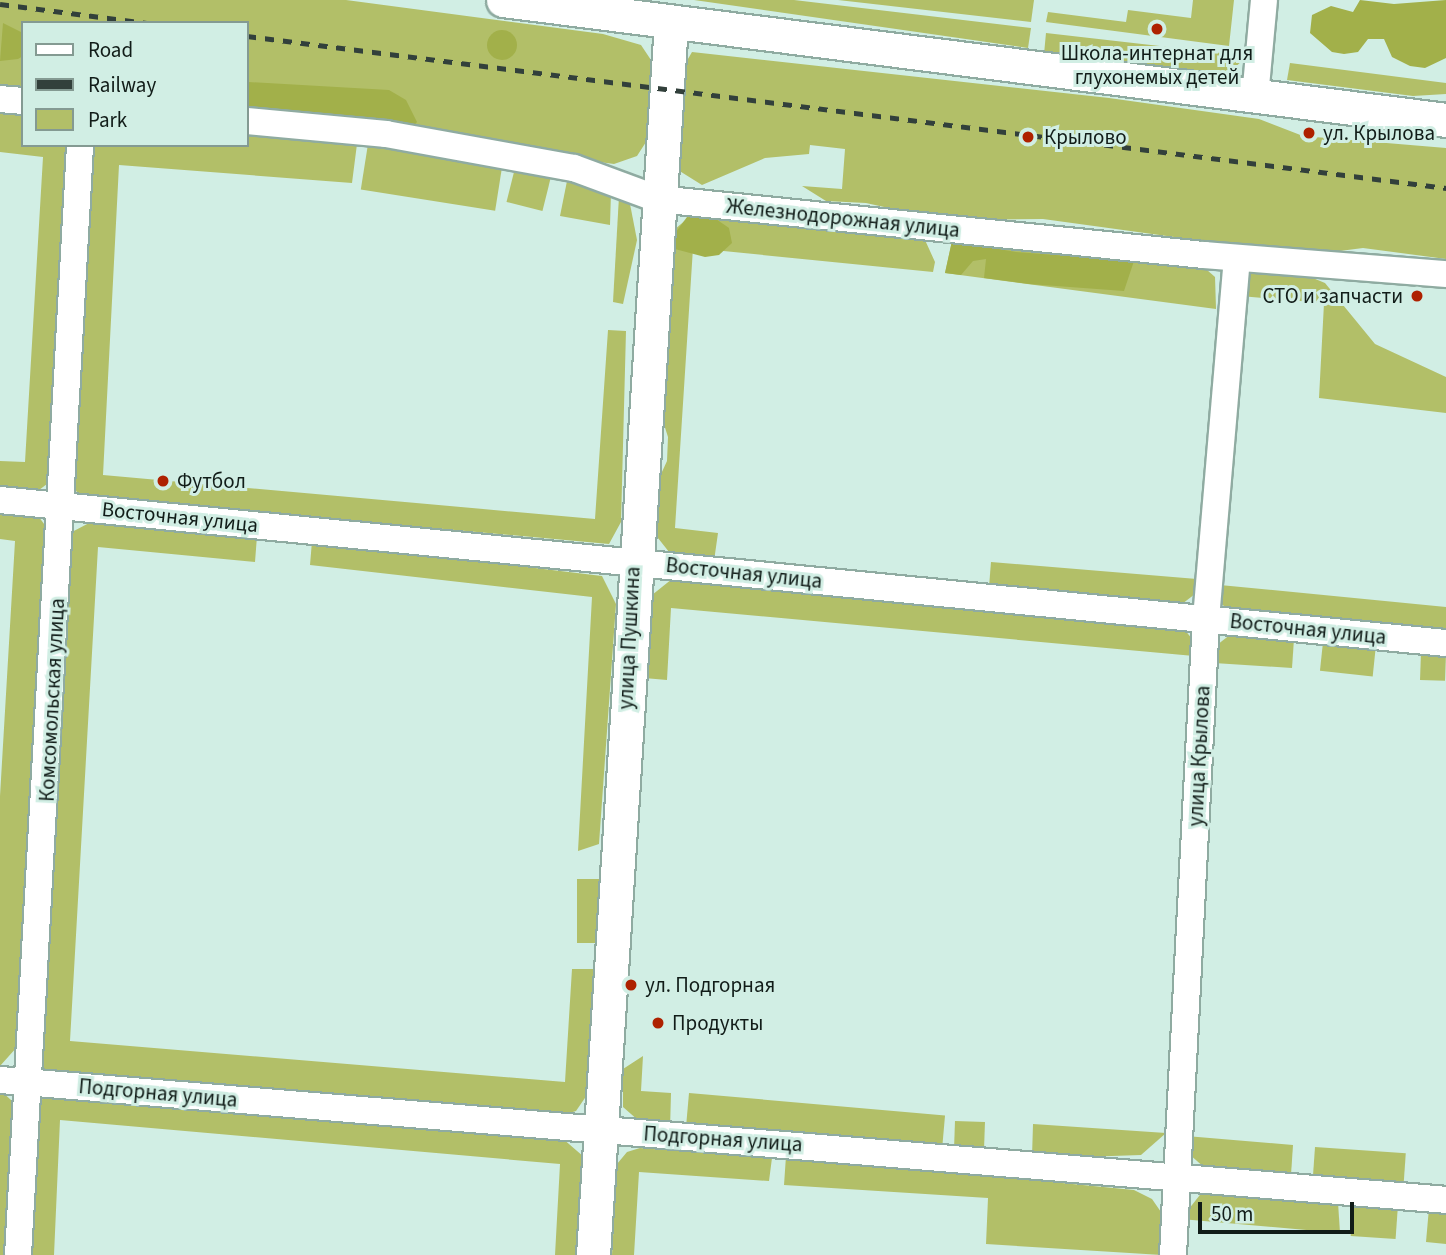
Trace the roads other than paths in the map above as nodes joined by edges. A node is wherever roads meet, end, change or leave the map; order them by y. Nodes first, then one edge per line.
1 (503, 0) edge
2 (1264, 0) edge
3 (671, 10) edge
4 (1255, 97) junction
5 (0, 99) edge
6 (21, 101) edge
7 (1446, 120) edge
8 (248, 121) edge
9 (79, 147) edge
10 (658, 199) junction
11 (1237, 258) junction
12 (1446, 274) edge
13 (0, 499) edge
14 (63, 506) junction
15 (633, 562) junction
16 (1206, 619) junction
17 (1446, 643) edge
18 (0, 1080) edge
19 (28, 1082) junction
20 (601, 1130) junction
21 (1177, 1177) junction
22 (1446, 1200) edge
23 (18, 1255) edge
24 (593, 1255) edge
25 (1173, 1255) edge

1 - 3 main road
2 - 4 street
3 - 4 main road
3 - 10 main road, улица Пушкина
4 - 7 main road
5 - 6 street
8 - 10 street, Железнодорожная улица
9 - 14 street, Комсомольская улица
10 - 11 street, Железнодорожная улица
10 - 15 main road, улица Пушкина
11 - 12 street, Железнодорожная улица
11 - 16 street, улица Крылова
13 - 14 street, Восточная улица
14 - 15 street, Восточная улица
14 - 19 street, Комсомольская улица
15 - 16 street, Восточная улица
15 - 20 main road, улица Пушкина
16 - 17 street, Восточная улица
16 - 21 street, улица Крылова
18 - 19 street, Подгорная улица
19 - 20 street, Подгорная улица
19 - 23 street, Комсомольская улица
20 - 21 street, Подгорная улица
20 - 24 main road, улица Пушкина
21 - 22 street, Подгорная улица
21 - 25 street, улица Крылова

